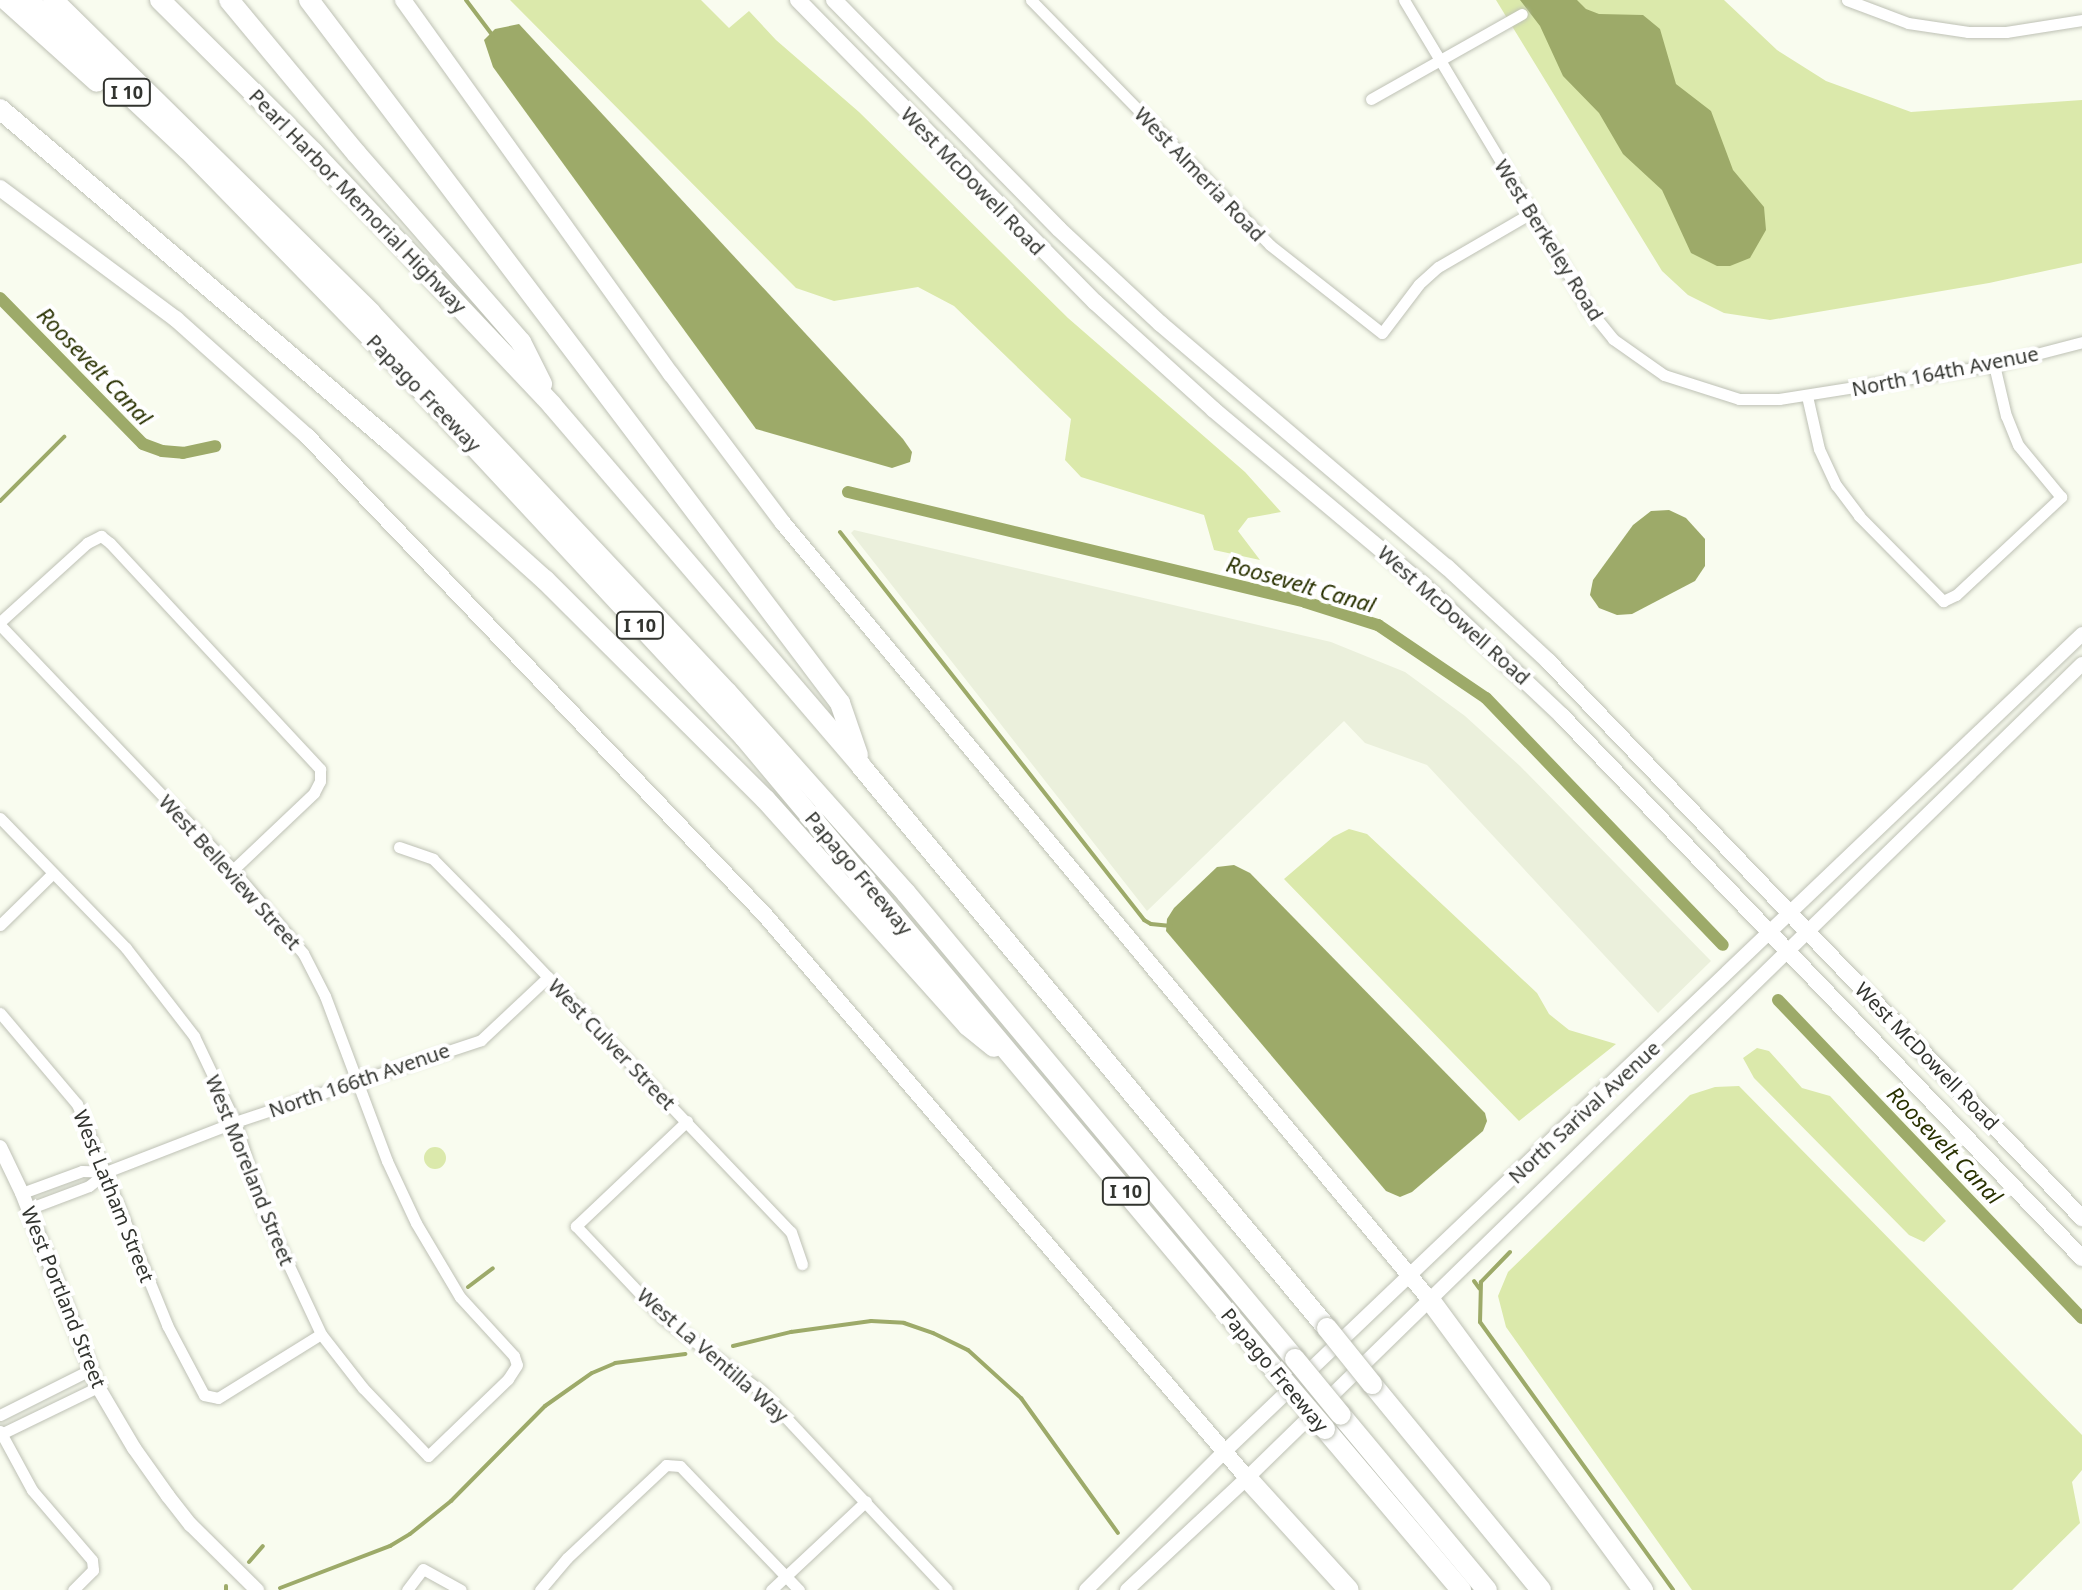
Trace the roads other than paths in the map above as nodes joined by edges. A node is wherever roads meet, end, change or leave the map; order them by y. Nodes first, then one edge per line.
1 (6, 0) edge
2 (28, 0) edge
3 (53, 0) edge
4 (160, 0) edge
5 (229, 0) edge
6 (309, 0) edge
7 (403, 0) edge
8 (798, 0) edge
9 (834, 0) edge
10 (1031, 0) edge
11 (1404, 0) edge
12 (1847, 0) edge
13 (1522, 14) dead end
14 (2082, 20) edge
15 (1440, 60) junction
16 (1371, 99) dead end
17 (0, 109) edge
18 (224, 186) junction
19 (0, 188) edge
20 (1531, 213) junction
21 (2082, 342) edge
22 (1994, 365) junction
23 (1807, 396) junction
24 (552, 405) junction
25 (0, 623) edge
26 (2082, 634) edge
27 (2082, 664) edge
28 (861, 766) junction
29 (0, 818) edge
30 (399, 847) dead end
31 (233, 870) junction
32 (52, 874) junction
33 (1792, 914) junction
34 (0, 925) edge
35 (1808, 930) junction
36 (1771, 933) junction
37 (1787, 950) junction
38 (548, 977) junction
39 (0, 1013) edge
40 (356, 1080) junction
41 (1036, 1082) junction
42 (687, 1121) junction
43 (235, 1122) junction
44 (0, 1147) edge
45 (106, 1172) junction
46 (22, 1193) junction
47 (28, 1209) junction
48 (2082, 1218) edge
49 (2082, 1258) edge
50 (802, 1264) dead end
51 (1411, 1274) junction
52 (1430, 1300) junction
53 (321, 1334) junction
54 (90, 1370) junction
55 (98, 1387) junction
56 (0, 1415) edge
57 (0, 1433) edge
58 (1223, 1453) junction
59 (428, 1456) joint
60 (1247, 1478) junction
61 (866, 1501) junction
62 (785, 1576) junction
63 (73, 1590) edge
64 (257, 1590) edge
65 (407, 1590) edge
66 (461, 1590) edge
67 (540, 1590) edge
68 (771, 1590) edge
69 (799, 1590) edge
70 (947, 1590) edge
71 (1086, 1590) edge
72 (1127, 1590) edge
73 (1349, 1590) edge
74 (1461, 1590) edge
75 (1487, 1590) edge
76 (1541, 1590) edge
77 (1643, 1590) edge

1 - 18 highway
2 - 18 highway, I 10
3 - 75 highway, bridge
4 - 24 highway, Pearl Harbor Memorial Highway
5 - 24 highway
6 - 28 highway
7 - 51 main road
8 - 36 main road, West McDowell Road
9 - 33 main road, West McDowell Road
10 - 20 street, West Almeria Road
11 - 15 street, West Berkeley Road
12 - 14 street
13 - 15 street
15 - 16 street
15 - 20 street, West Berkeley Road
17 - 41 highway
18 - 41 highway, Papago Freeway / I 10
19 - 58 main road
20 - 23 street, West Berkeley Road
21 - 22 street, North 164th Avenue
22 - 23 street, North 164th Avenue
22 - 23 street
24 - 28 highway
25 - 31 street, West Belleview Street
25 - 31 street
26 - 33 main road, North Sarival Avenue
27 - 35 main road, North Sarival Avenue
28 - 76 highway, bridge
29 - 32 street, West Moreland Street
30 - 38 street, West Culver Street
31 - 40 street, West Belleview Street
32 - 34 street
32 - 43 street, West Moreland Street
33 - 35 main road, West McDowell Road
33 - 36 main road, North Sarival Avenue
35 - 37 main road, North Sarival Avenue
35 - 48 main road, West McDowell Road
36 - 37 main road, West McDowell Road
36 - 51 main road, North Sarival Avenue
37 - 49 main road, West McDowell Road
37 - 52 main road, North Sarival Avenue
38 - 40 street, North 166th Avenue
38 - 42 street, West Culver Street
39 - 45 street, West Latham Street
40 - 43 street, North 166th Avenue
40 - 59 street, West Belleview Street
41 - 74 highway, Papago Freeway / I 10, bridge
42 - 50 street, West Culver Street
42 - 61 street, West La Ventilla Way
43 - 45 street, North 166th Avenue
43 - 53 street, West Moreland Street
44 - 46 main road, West Portland Street
45 - 46 street, North 166th Avenue
45 - 47 street, North 166th Avenue
45 - 53 street, West Latham Street
46 - 47 main road, West Portland Street
47 - 54 main road, West Portland Street
51 - 52 main road
51 - 58 main road, North Sarival Avenue
52 - 60 main road, North Sarival Avenue
52 - 77 highway
53 - 59 street, West Moreland Street
54 - 55 main road, West Portland Street
54 - 56 street
55 - 57 street
55 - 64 main road, West Portland Street
57 - 63 street
58 - 60 main road
58 - 71 main road, North Sarival Avenue
60 - 72 main road, North Sarival Avenue
60 - 73 highway
61 - 62 street
61 - 70 street, West La Ventilla Way
62 - 67 street
62 - 68 street
62 - 69 street
65 - 66 street

